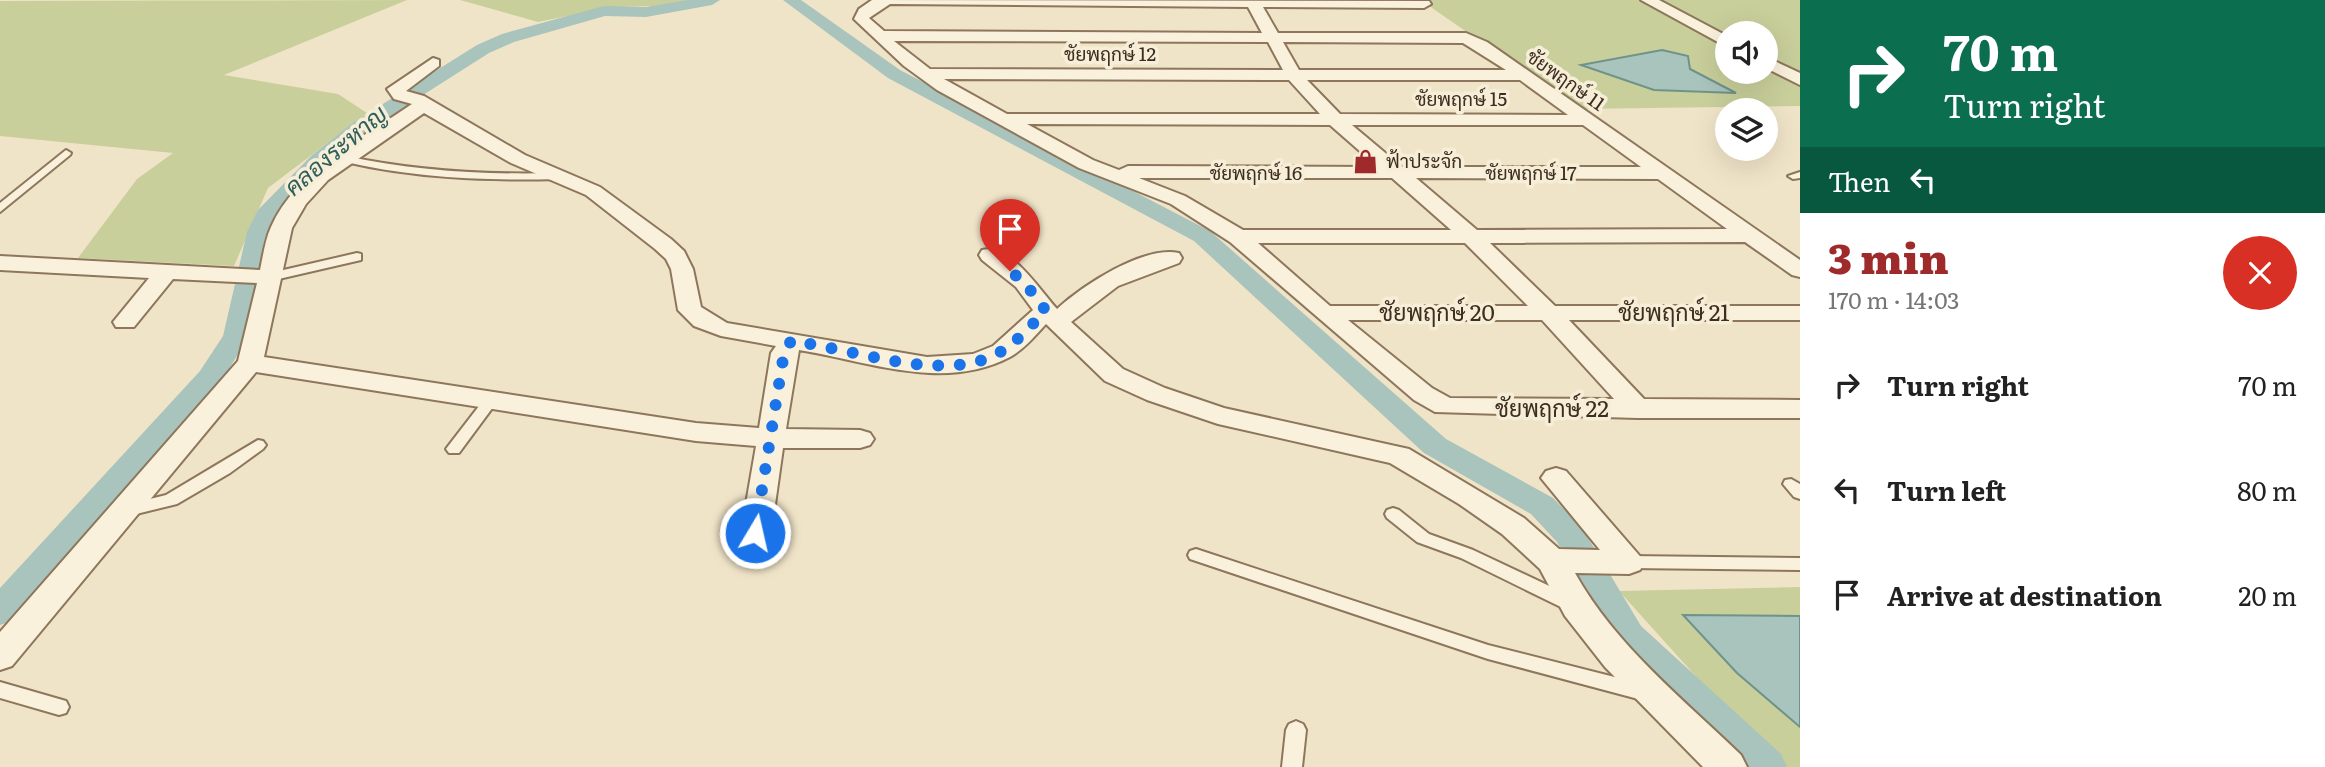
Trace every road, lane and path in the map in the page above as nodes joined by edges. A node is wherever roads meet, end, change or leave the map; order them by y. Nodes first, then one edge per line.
1 (883, 0) edge
2 (1648, 0) edge
3 (1251, 2) edge
4 (1424, 4) dead end
5 (878, 36) junction
6 (1715, 36) edge
7 (1271, 37) junction
8 (433, 63) dead end
9 (1778, 68) edge
10 (926, 74) junction
11 (1294, 75) junction
12 (1523, 75) junction
13 (1800, 80) edge
14 (414, 100) junction
15 (1002, 119) junction
16 (1335, 120) junction
17 (1587, 120) junction
18 (66, 153) dead end
19 (345, 159) junction
20 (1111, 172) junction
21 (1400, 173) junction
22 (1661, 173) junction
23 (558, 176) junction
24 (0, 209) edge
25 (1751, 235) junction
26 (1470, 236) junction
27 (1238, 237) junction
28 (990, 255) dead end
29 (356, 257) dead end
30 (1171, 258) dead end
31 (0, 263) edge
32 (1800, 270) edge
33 (167, 271) junction
34 (265, 277) junction
35 (1324, 313) junction
36 (1549, 313) junction
37 (1800, 313) edge
38 (1052, 316) junction
39 (125, 322) dead end
40 (791, 341) junction
41 (250, 363) junction
42 (491, 400) junction
43 (1638, 409) junction
44 (1800, 409) edge
45 (770, 438) junction
46 (860, 439) dead end
47 (258, 445) dead end
48 (454, 449) dead end
49 (1556, 478) dead end
50 (123, 511) junction
51 (1393, 514) dead end
52 (755, 533) dead end
53 (1196, 555) dead end
54 (1552, 561) junction
55 (1629, 562) junction
56 (1800, 564) edge
57 (1577, 607) junction
58 (0, 656) edge
59 (0, 690) edge
60 (1654, 695) junction
61 (59, 707) dead end
62 (1296, 730) dead end
63 (1292, 767) edge
64 (1728, 767) edge

1 - 3 street
1 - 5 street
2 - 6 street
3 - 4 street
3 - 7 street
5 - 7 street
5 - 10 street, ชัยพฤกษ์ 22
7 - 11 street
7 - 12 street, ชัยพฤกษ์ 11
8 - 14 street
9 - 13 street
10 - 11 street, ชัยพฤกษ์ 12
10 - 15 street, ชัยพฤกษ์ 22
11 - 12 street, ชัยพฤกษ์ 12
11 - 16 street
12 - 17 street, ชัยพฤกษ์ 11
14 - 19 street
14 - 23 street
15 - 16 street, ชัยพฤกษ์ 15
15 - 20 street, ชัยพฤกษ์ 22
16 - 17 street, ชัยพฤกษ์ 15
16 - 21 street
17 - 22 street, ชัยพฤกษ์ 11
18 - 24 lane
19 - 23 lane
19 - 34 street
20 - 21 street, ชัยพฤกษ์ 16
20 - 27 street, ชัยพฤกษ์ 22
21 - 22 street, ชัยพฤกษ์ 17
21 - 26 street
22 - 25 street, ชัยพฤกษ์ 11
23 - 40 street
25 - 26 street
25 - 32 street, ชัยพฤกษ์ 11
26 - 27 street
26 - 36 street
27 - 35 street, ชัยพฤกษ์ 22
28 - 38 street
29 - 34 lane
30 - 38 street
31 - 33 street
33 - 34 street
33 - 39 street
34 - 41 street
35 - 36 street, ชัยพฤกษ์ 20
35 - 43 street, ชัยพฤกษ์ 22
36 - 37 street, ชัยพฤกษ์ 21
36 - 43 street
38 - 40 street
38 - 54 street
40 - 45 street
41 - 42 street
41 - 50 street
42 - 45 street
42 - 48 lane
43 - 44 street, ชัยพฤกษ์ 22
45 - 46 street
45 - 52 street
47 - 50 lane
49 - 55 street
50 - 58 street
51 - 57 lane
53 - 60 lane
54 - 55 street
54 - 57 street
55 - 56 lane
57 - 60 street
59 - 61 lane
60 - 64 street
62 - 63 lane

